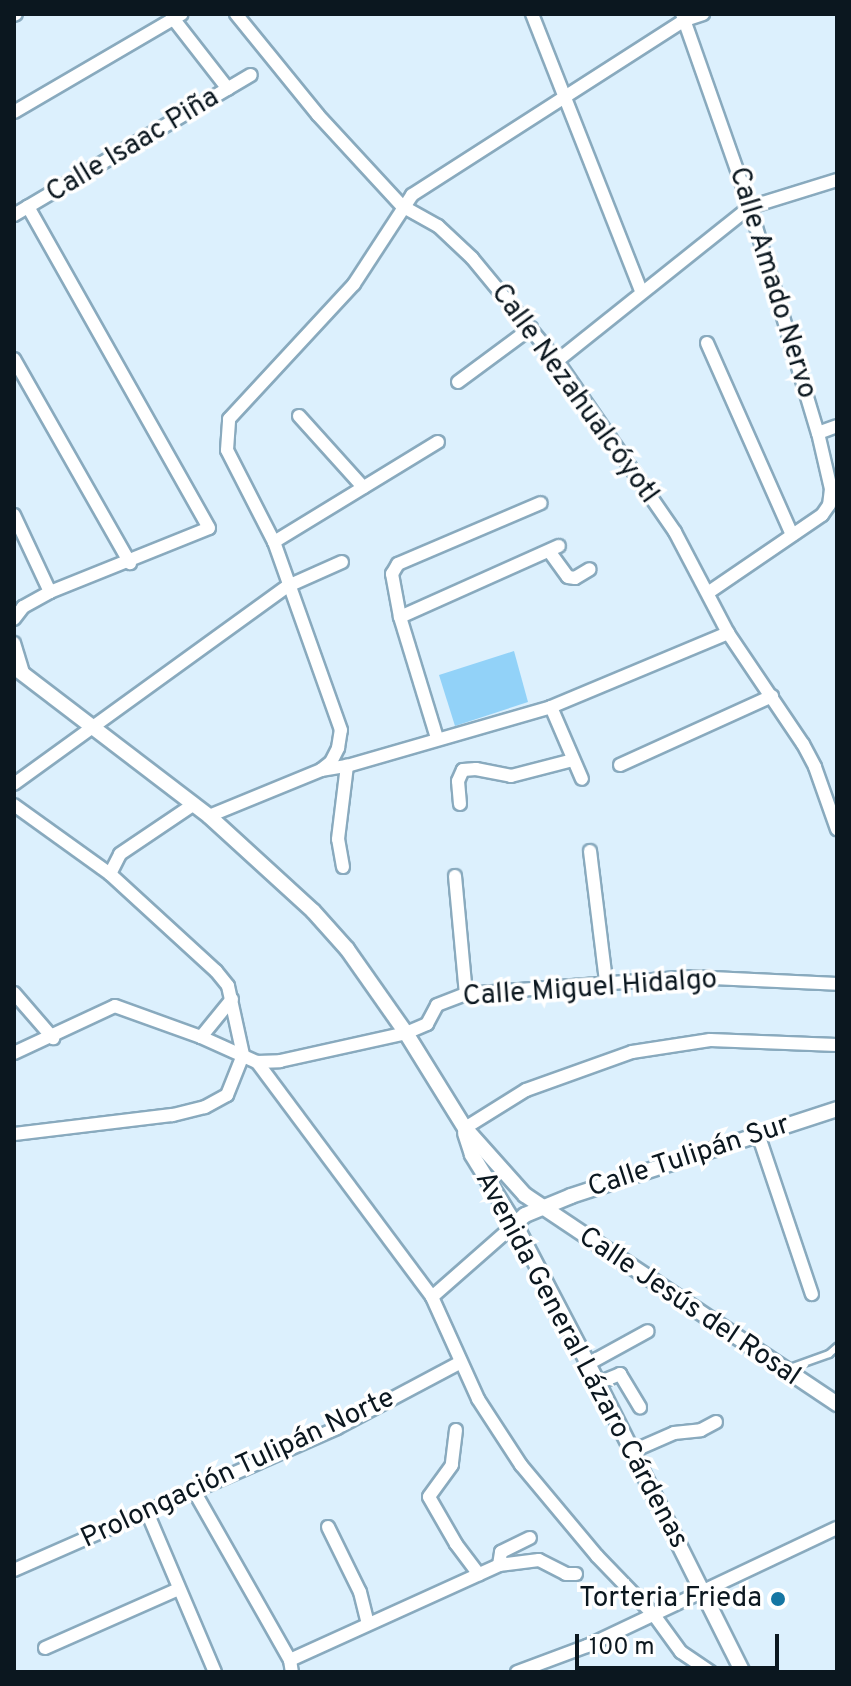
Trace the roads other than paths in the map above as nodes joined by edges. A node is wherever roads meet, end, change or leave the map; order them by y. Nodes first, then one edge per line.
1 (236, 14) edge
2 (532, 14) edge
3 (703, 14) edge
4 (176, 16) edge
5 (684, 17) edge
6 (251, 75) dead end
7 (228, 89) junction
8 (564, 96) junction
9 (14, 112) edge
10 (837, 180) edge
11 (402, 206) junction
12 (28, 207) junction
13 (750, 207) junction
14 (14, 215) edge
15 (641, 291) junction
16 (531, 328) junction
17 (707, 343) dead end
18 (14, 359) edge
19 (557, 361) junction
20 (458, 382) dead end
21 (299, 416) dead end
22 (837, 426) edge
23 (818, 433) junction
24 (438, 442) dead end
25 (363, 487) junction
26 (541, 503) dead end
27 (14, 515) edge
28 (792, 535) junction
29 (274, 542) junction
30 (342, 562) dead end
31 (130, 563) junction
32 (590, 569) dead end
33 (288, 586) junction
34 (50, 592) junction
35 (709, 592) junction
36 (400, 617) junction
37 (14, 619) edge
38 (728, 633) junction
39 (14, 643) edge
40 (18, 670) edge
41 (772, 696) junction
42 (551, 707) junction
43 (91, 727) junction
44 (437, 738) junction
45 (573, 760) junction
46 (620, 765) dead end
47 (347, 766) junction
48 (321, 770) junction
49 (582, 779) dead end
50 (14, 784) edge
51 (194, 804) junction
52 (460, 804) dead end
53 (14, 805) edge
54 (209, 816) junction
55 (837, 829) edge
56 (590, 851) dead end
57 (343, 867) dead end
58 (110, 874) junction
59 (455, 876) dead end
60 (606, 982) junction
61 (837, 984) edge
62 (14, 993) edge
63 (466, 994) junction
64 (232, 999) junction
65 (406, 1033) junction
66 (201, 1037) junction
67 (53, 1038) junction
68 (837, 1045) edge
69 (14, 1053) edge
70 (243, 1055) junction
71 (257, 1062) junction
72 (837, 1109) edge
73 (465, 1128) junction
74 (14, 1134) edge
75 (758, 1134) junction
76 (542, 1208) junction
77 (515, 1224) junction
78 (812, 1294) dead end
79 (432, 1297) junction
80 (648, 1331) dead end
81 (837, 1347) edge
82 (829, 1354) junction
83 (837, 1359) edge
84 (459, 1363) junction
85 (588, 1364) junction
86 (784, 1370) junction
87 (598, 1383) junction
88 (837, 1404) edge
89 (640, 1407) dead end
90 (716, 1422) dead end
91 (456, 1430) dead end
92 (633, 1451) junction
93 (194, 1491) junction
94 (147, 1512) junction
95 (328, 1527) dead end
96 (837, 1528) edge
97 (530, 1538) dead end
98 (499, 1565) junction
99 (14, 1570) edge
100 (479, 1574) junction
101 (576, 1574) dead end
102 (179, 1589) junction
103 (702, 1592) junction
104 (654, 1615) junction
105 (368, 1624) junction
106 (45, 1648) dead end
107 (291, 1666) edge
108 (215, 1672) edge
109 (517, 1672) edge
110 (711, 1672) edge
111 (743, 1672) edge

1 - 11 street, Calle Nezahualcóyotl
2 - 8 street
3 - 5 street
4 - 7 street
4 - 9 street
5 - 8 street
5 - 13 street, Calle Amado Nervo
6 - 7 street, Calle Isaac Piña
7 - 12 street, Calle Isaac Piña
8 - 11 street
8 - 15 street
10 - 13 street
11 - 16 street, Calle Nezahualcóyotl
11 - 29 street
12 - 14 street, Calle Isaac Piña
12 - 31 street
13 - 15 street
13 - 23 street, Calle Amado Nervo
15 - 19 street
16 - 19 street, Calle Nezahualcóyotl
16 - 20 street
17 - 28 street
18 - 31 street
19 - 35 street, Calle Nezahualcóyotl
21 - 25 street
22 - 23 street
23 - 28 street, Calle Amado Nervo
24 - 25 street
25 - 29 street
26 - 36 street
27 - 34 street
28 - 35 street, Calle Amado Nervo
29 - 33 street
30 - 33 street
31 - 34 street
32 - 36 street
33 - 43 street
33 - 48 street
34 - 37 street
35 - 38 street, Calle Nezahualcóyotl
36 - 44 street
38 - 41 street, Calle Nezahualcóyotl
38 - 42 street
39 - 40 street
40 - 43 street, Avenida General Lázaro Cárdenas
41 - 46 street
41 - 55 street, Calle Nezahualcóyotl
42 - 44 street
42 - 45 street
43 - 50 street
43 - 51 street, Avenida General Lázaro Cárdenas
44 - 47 street
45 - 49 street
45 - 52 street
47 - 48 street
47 - 57 street
48 - 54 street
51 - 54 street, Avenida General Lázaro Cárdenas
51 - 58 street
53 - 58 street
54 - 65 street, Avenida General Lázaro Cárdenas
56 - 60 street
58 - 64 street
59 - 63 street
60 - 61 street, Calle Miguel Hidalgo
60 - 63 street, Calle Miguel Hidalgo
62 - 67 street
63 - 65 street, Calle Miguel Hidalgo
64 - 66 street
64 - 70 street
65 - 71 street
65 - 73 street, Avenida General Lázaro Cárdenas
66 - 67 street
66 - 70 street
67 - 69 street
68 - 73 street
70 - 71 street
70 - 74 street
71 - 79 street
72 - 75 street, Calle Tulipán Sur
73 - 76 street, Avenida General Lázaro Cárdenas
73 - 77 street, Avenida General Lázaro Cárdenas
75 - 76 street, Calle Tulipán Sur
75 - 78 street
76 - 77 street, Calle Tulipán Sur
76 - 86 street, Calle Jesús del Rosal
77 - 79 street
77 - 85 street, Avenida General Lázaro Cárdenas
79 - 84 street
80 - 85 street
81 - 82 lane
82 - 83 lane
82 - 86 lane
84 - 93 street, Prolongación Tulipán Norte
84 - 104 street
85 - 87 street, Avenida General Lázaro Cárdenas
86 - 88 street, Calle Jesús del Rosal
87 - 89 street
87 - 92 street, Avenida General Lázaro Cárdenas
90 - 92 street
91 - 100 street
92 - 103 street, Avenida General Lázaro Cárdenas
93 - 94 street, Prolongación Tulipán Norte
93 - 107 street
94 - 99 street, Prolongación Tulipán Norte
94 - 102 street
95 - 105 street
96 - 103 street
97 - 98 street
98 - 100 street
98 - 101 street
100 - 105 street
102 - 106 street
102 - 108 street
103 - 104 street
103 - 111 street, Avenida General Lázaro Cárdenas
104 - 109 street
104 - 110 street
105 - 107 street

